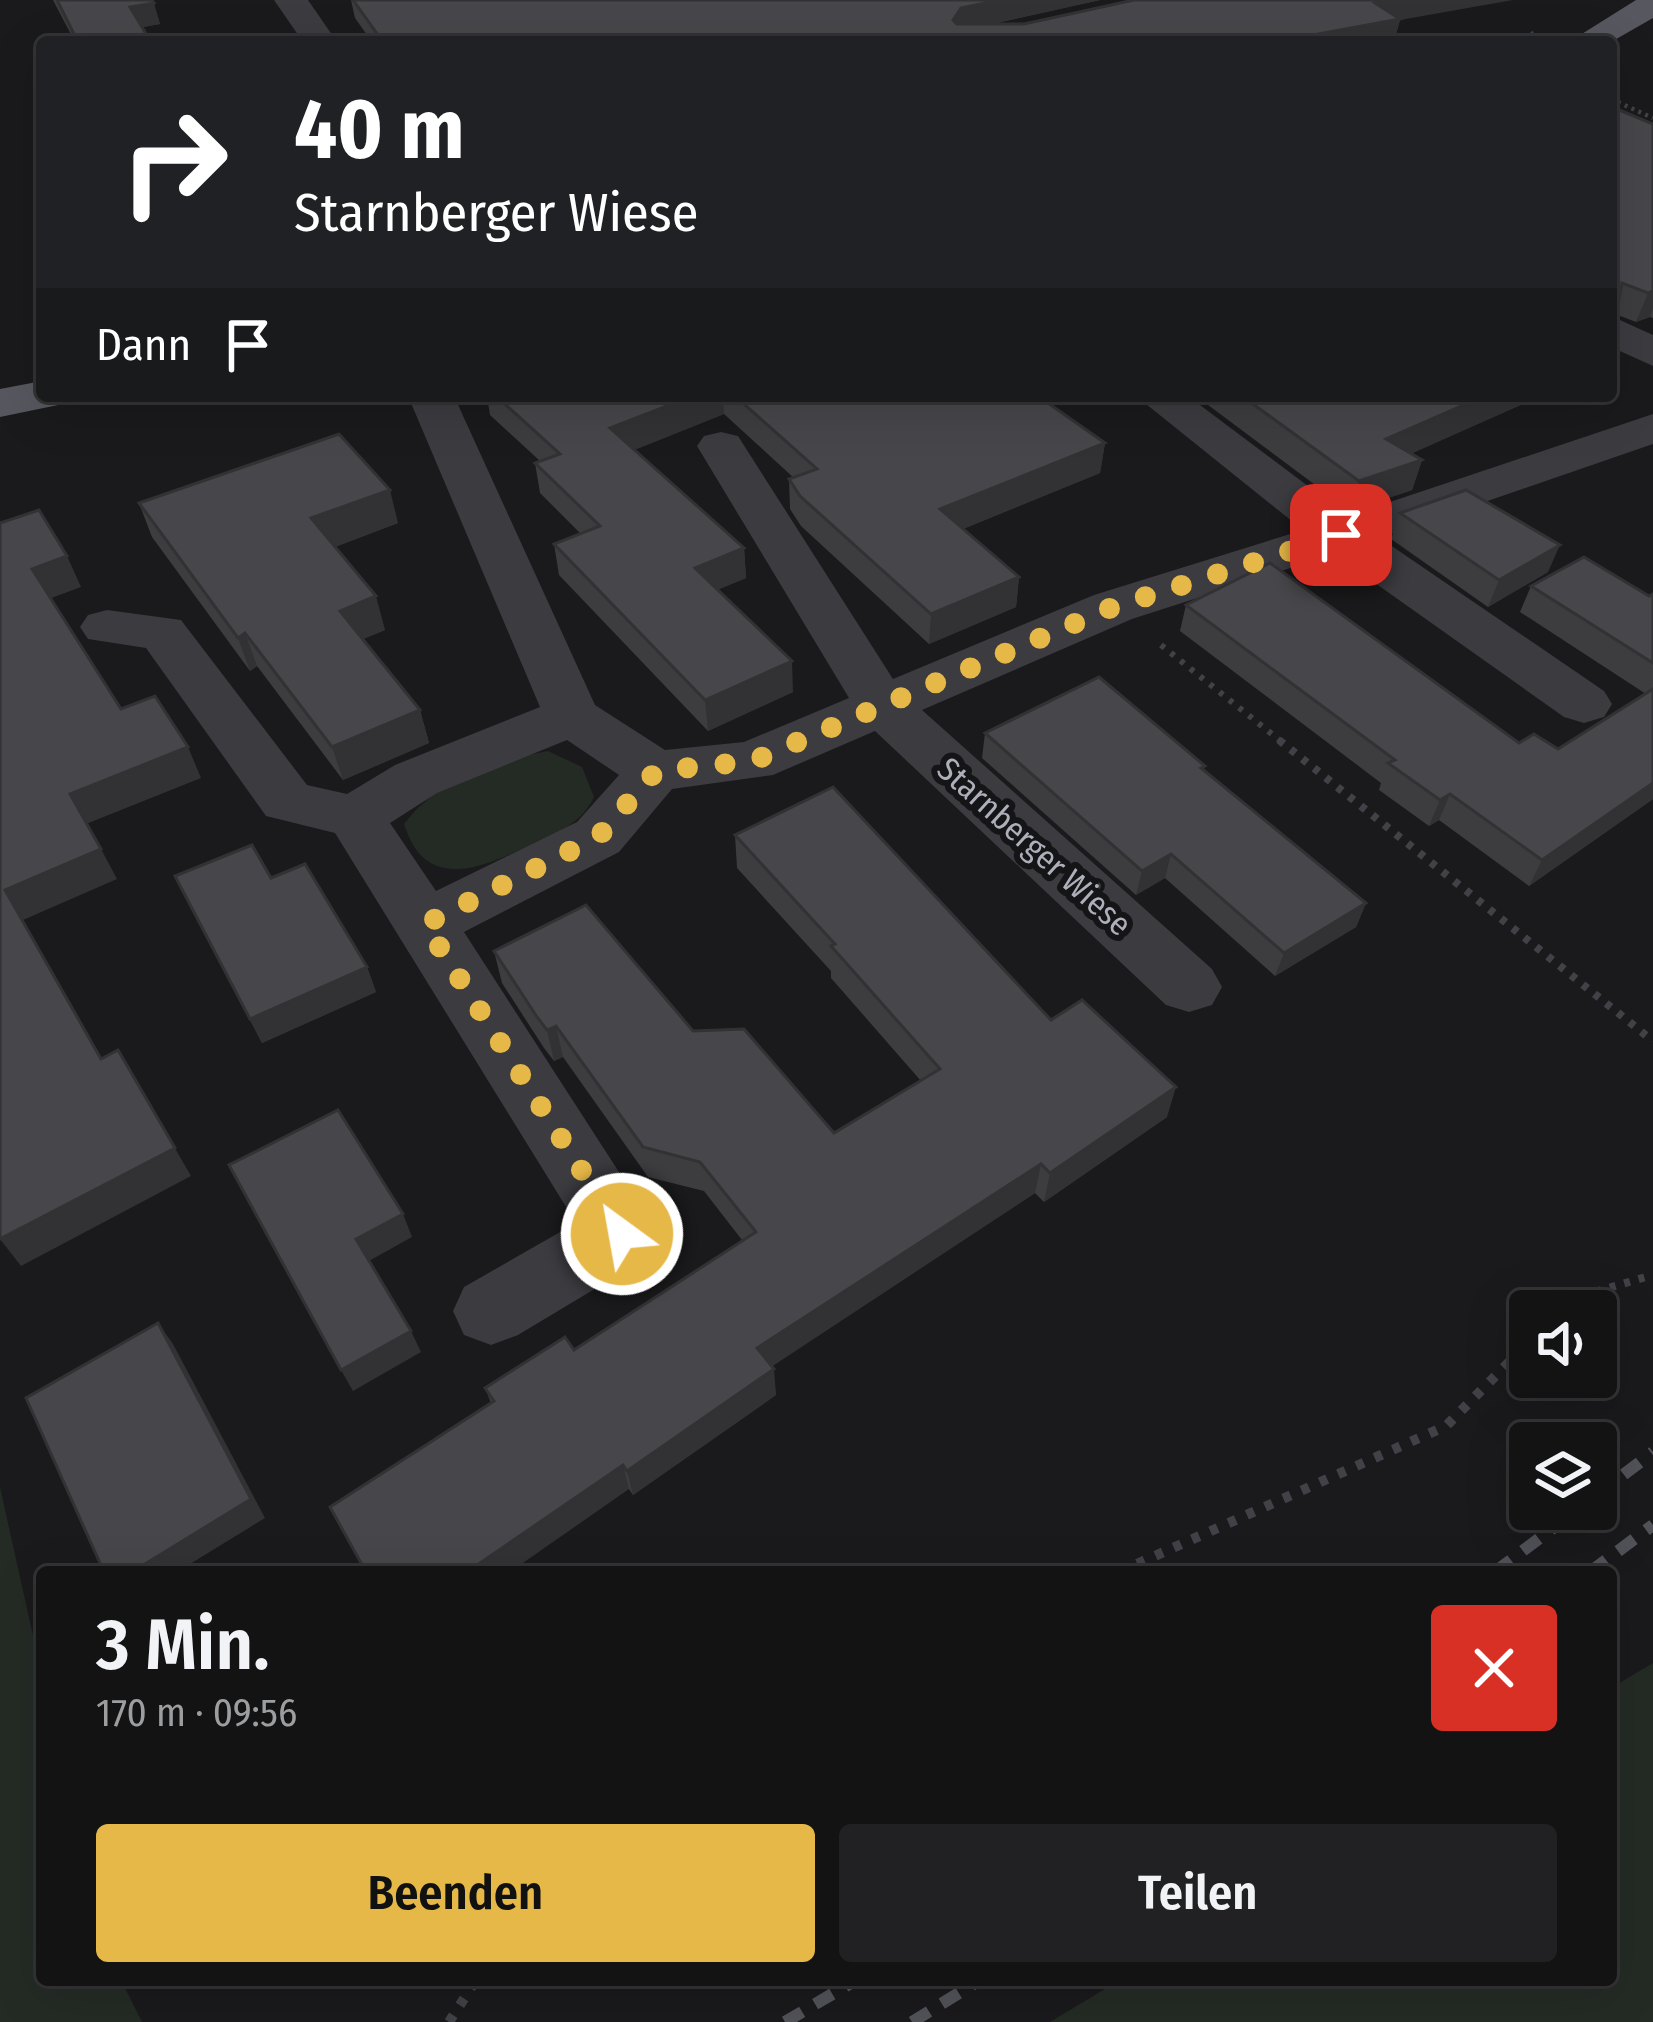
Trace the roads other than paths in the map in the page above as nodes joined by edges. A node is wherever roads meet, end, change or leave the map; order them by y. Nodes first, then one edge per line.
1 (291, 0) edge
2 (1653, 4) edge
3 (316, 36) edge
4 (1597, 36) edge
5 (1617, 332) edge
6 (1653, 353) edge
7 (36, 396) edge
8 (433, 402) edge
9 (1167, 402) edge
10 (0, 403) edge
11 (1653, 428) edge
12 (721, 446) dead end
13 (1341, 535) junction
14 (107, 627) dead end
15 (1584, 704) dead end
16 (882, 706) junction
17 (572, 716) junction
18 (656, 771) junction
19 (355, 818) junction
20 (425, 924) junction
21 (1189, 987) dead end
22 (491, 1311) dead end

1 - 3 street
2 - 4 main road
5 - 6 street
7 - 10 main road
8 - 17 street
9 - 13 street
11 - 13 street
12 - 16 street, Starnberger Wiese
13 - 15 street
13 - 16 street
14 - 19 street
16 - 18 street
16 - 21 street, Starnberger Wiese
17 - 18 street
17 - 19 street
18 - 20 street
19 - 20 street
20 - 22 street

